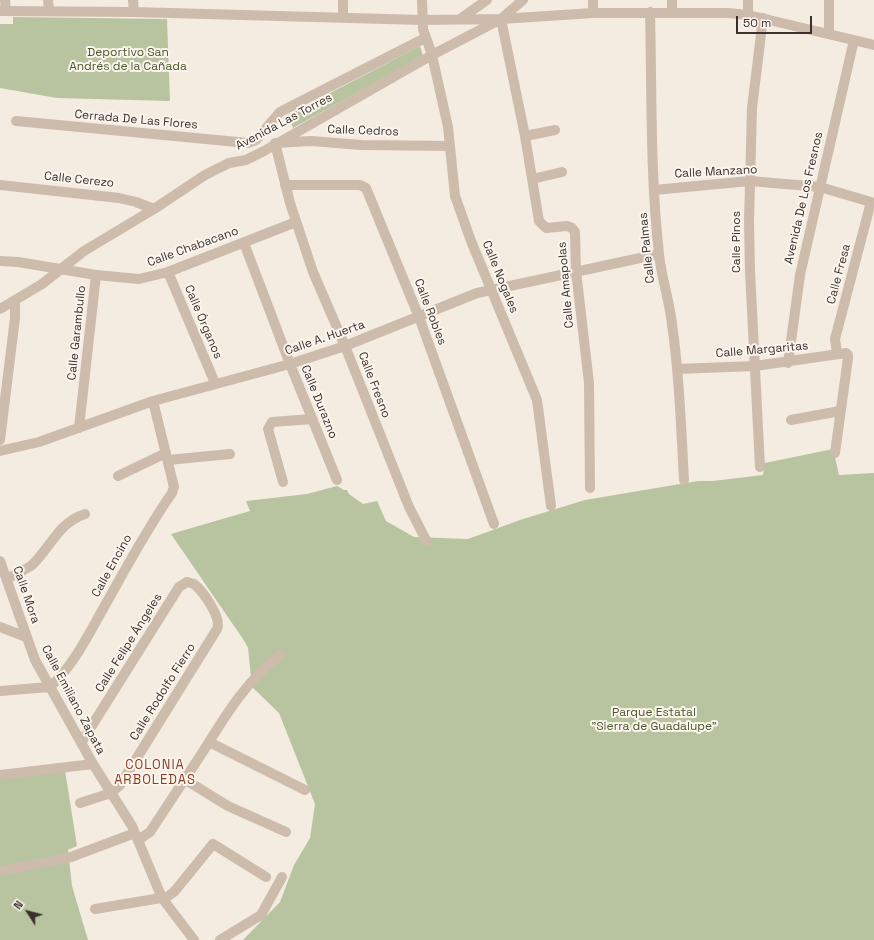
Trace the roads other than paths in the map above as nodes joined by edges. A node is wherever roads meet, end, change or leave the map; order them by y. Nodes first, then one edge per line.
1 (5, 0) edge
2 (48, 0) edge
3 (133, 0) edge
4 (343, 0) edge
5 (422, 0) edge
6 (487, 0) edge
7 (523, 0) edge
8 (593, 0) edge
9 (672, 0) edge
10 (748, 0) edge
11 (829, 0) edge
12 (3, 11) edge
13 (49, 11) junction
14 (134, 12) junction
15 (650, 12) junction
16 (672, 12) junction
17 (593, 13) junction
18 (748, 15) junction
19 (343, 18) junction
20 (763, 18) junction
21 (460, 19) junction
22 (501, 19) junction
23 (422, 20) junction
24 (829, 34) junction
25 (425, 38) junction
26 (854, 40) junction
27 (874, 44) edge
28 (432, 55) junction
29 (16, 121) dead end
30 (555, 130) dead end
31 (525, 136) junction
32 (253, 142) joint
33 (274, 143) junction
34 (450, 146) junction
35 (562, 172) dead end
36 (532, 179) junction
37 (750, 182) junction
38 (0, 185) edge
39 (285, 185) junction
40 (820, 187) junction
41 (654, 190) junction
42 (873, 203) edge
43 (154, 209) junction
44 (296, 222) junction
45 (244, 243) junction
46 (659, 254) junction
47 (0, 261) edge
48 (62, 270) junction
49 (576, 271) junction
50 (168, 272) junction
51 (96, 275) junction
52 (492, 290) junction
53 (15, 301) junction
54 (0, 309) edge
55 (419, 317) junction
56 (345, 346) junction
57 (837, 353) junction
58 (788, 363) junction
59 (290, 364) junction
60 (755, 366) junction
61 (677, 369) junction
62 (215, 383) junction
63 (153, 401) junction
64 (840, 411) junction
65 (312, 419) junction
66 (791, 420) dead end
67 (79, 428) junction
68 (0, 440) edge
69 (0, 452) edge
70 (835, 453) dead end
71 (230, 454) dead end
72 (167, 457) junction
73 (760, 467) dead end
74 (118, 476) dead end
75 (337, 480) dead end
76 (684, 480) dead end
77 (283, 482) dead end
78 (590, 488) dead end
79 (551, 506) dead end
80 (85, 514) dead end
81 (494, 524) dead end
82 (427, 542) dead end
83 (0, 561) edge
84 (7, 578) junction
85 (190, 582) joint
86 (0, 627) edge
87 (26, 637) junction
88 (281, 655) dead end
89 (50, 687) junction
90 (0, 691) edge
91 (209, 742) junction
92 (81, 743) junction
93 (93, 764) junction
94 (0, 774) edge
95 (184, 779) junction
96 (305, 790) dead end
97 (111, 793) junction
98 (80, 802) dead end
99 (286, 832) dead end
100 (137, 837) junction
101 (0, 871) edge
102 (266, 877) dead end
103 (282, 877) dead end
104 (162, 898) junction
105 (96, 909) dead end
106 (194, 940) edge
107 (220, 940) edge

1 - 12 street
2 - 13 street
3 - 14 street
4 - 19 street
5 - 23 street, Calle Nogales
6 - 21 street
7 - 22 street, Avenida Las Torres
8 - 17 street
9 - 16 street
10 - 18 street
11 - 24 street
12 - 13 street
13 - 14 street
14 - 19 street
15 - 16 street
15 - 17 street
15 - 41 street, Calle Palmas
16 - 18 street
17 - 22 street
18 - 20 street
19 - 23 street
20 - 24 street
20 - 37 street, Calle Pinos
21 - 22 street
21 - 23 street
22 - 28 street, Avenida Las Torres
22 - 31 street, Calle Amapolas
23 - 25 street, Calle Nogales
24 - 26 street
25 - 28 street, Calle Nogales
25 - 32 street, Avenida Las Torres
26 - 27 street
26 - 40 street, Avenida De Los Fresnos
28 - 33 street, Avenida Las Torres
28 - 34 street, Calle Nogales
29 - 32 street, Cerrada De Las Flores
30 - 31 street
31 - 36 street, Calle Amapolas
33 - 34 street, Calle Cedros
33 - 39 street, Calle Fresno
33 - 43 street, Avenida Las Torres
34 - 52 street, Calle Nogales
35 - 36 street
36 - 49 street, Calle Amapolas
37 - 40 street, Calle Manzano
37 - 41 street, Calle Manzano
37 - 60 street, Calle Pinos
38 - 43 street, Calle Cerezo
39 - 44 street, Calle Fresno
39 - 55 street, Calle Robles
40 - 42 street, Calle Manzano
40 - 58 street, Avenida De Los Fresnos
41 - 46 street, Calle Palmas
42 - 57 street, Calle Fresa
43 - 48 street, Avenida Las Torres
44 - 45 street, Calle Chabacano
44 - 56 street, Calle Fresno
45 - 50 street, Calle Chabacano
45 - 59 street, Calle Durazno
46 - 49 street, Calle A. Huerta
46 - 61 street, Calle Palmas
47 - 48 street
48 - 51 street, Calle Garambullo
48 - 53 street, Avenida Las Torres
49 - 52 street, Calle A. Huerta
49 - 78 street, Calle Amapolas
50 - 51 street, Calle Chabacano
50 - 62 street, Calle Órganos
51 - 67 street, Calle Garambullo
52 - 55 street, Calle A. Huerta
52 - 79 street, Calle Nogales
53 - 54 street, Avenida Las Torres
53 - 68 street
55 - 56 street, Calle A. Huerta
55 - 81 street, Calle Robles
56 - 59 street, Calle A. Huerta
56 - 82 street, Calle Fresno
57 - 58 street, Calle Margaritas
57 - 64 street, Calle Margaritas
58 - 60 street, Calle Margaritas
59 - 62 street, Calle A. Huerta
59 - 65 street, Calle Durazno
60 - 61 street, Calle Margaritas
60 - 73 street, Calle Pinos
61 - 76 street, Calle Palmas
62 - 63 street, Calle A. Huerta
63 - 67 street, Calle A. Huerta
63 - 72 street, Calle Encino
64 - 66 street
64 - 70 street
65 - 75 street, Calle Durazno
65 - 77 street
67 - 69 street, Calle A. Huerta
71 - 72 street
72 - 74 street
72 - 89 street, Calle Encino
80 - 84 street
83 - 84 street, Calle Mora
84 - 87 street, Calle Mora
85 - 92 street, Calle Felipe Ángeles
85 - 97 street, Calle Rodolfo Fierro
86 - 87 street
87 - 89 street, Calle Emiliano Zapata
88 - 91 street
89 - 90 street
89 - 92 street, Calle Emiliano Zapata
91 - 95 street
91 - 96 street
92 - 93 street, Calle Emiliano Zapata
93 - 94 street
93 - 97 street, Calle Emiliano Zapata
95 - 99 street
95 - 100 street
97 - 98 street
97 - 100 street, Calle Emiliano Zapata
100 - 101 street
100 - 104 street, Calle Emiliano Zapata
102 - 104 street
103 - 107 street
104 - 105 street
104 - 106 street, Calle Emiliano Zapata

